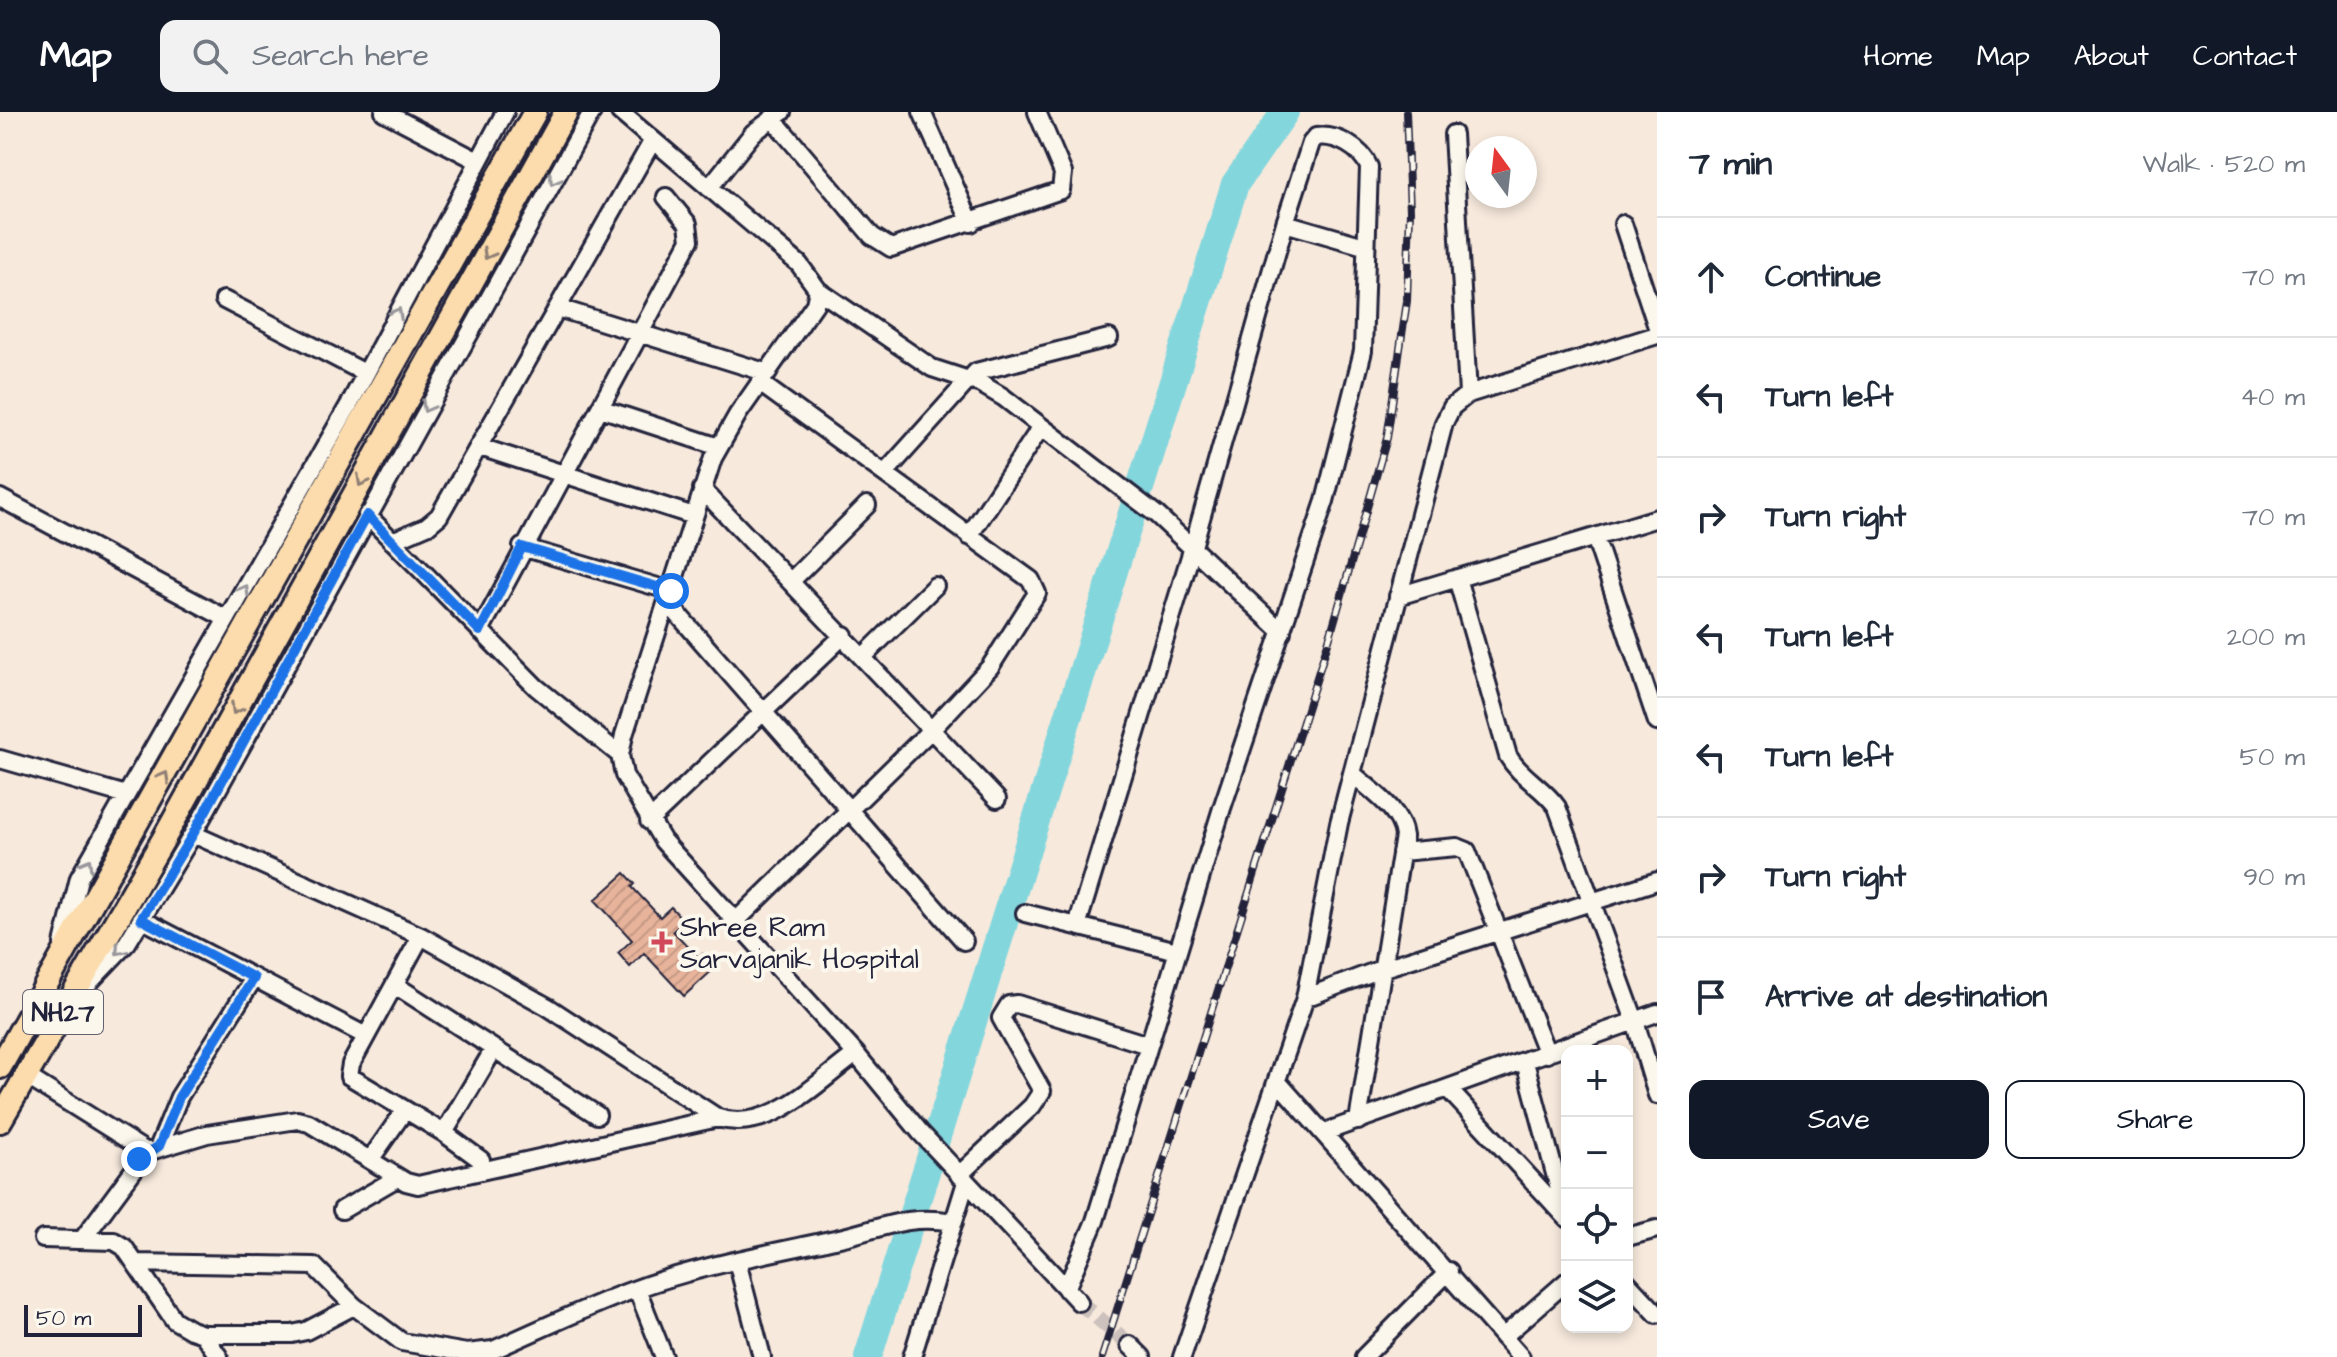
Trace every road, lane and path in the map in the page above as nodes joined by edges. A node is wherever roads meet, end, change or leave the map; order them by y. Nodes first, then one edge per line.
1 (384, 112) edge
2 (505, 112) edge
3 (535, 112) edge
4 (566, 112) edge
5 (592, 112) edge
6 (620, 112) edge
7 (922, 112) edge
8 (1037, 112) edge
9 (777, 115) edge
10 (1453, 134) dead end
11 (653, 140) junction
12 (478, 161) junction
13 (709, 188) junction
14 (666, 197) dead end
15 (971, 223) junction
16 (1285, 223) junction
17 (1623, 224) dead end
18 (1364, 246) junction
19 (818, 290) junction
20 (224, 300) dead end
21 (558, 308) junction
22 (1657, 327) edge
23 (1657, 335) edge
24 (641, 336) junction
25 (1109, 338) dead end
26 (365, 373) junction
27 (764, 378) junction
28 (966, 379) junction
29 (1468, 394) junction
30 (600, 408) junction
31 (1041, 427) junction
32 (480, 447) junction
33 (719, 447) junction
34 (885, 473) junction
35 (562, 476) junction
36 (702, 489) junction
37 (0, 498) edge
38 (867, 505) dead end
39 (367, 515) junction
40 (694, 516) junction
41 (1657, 518) edge
42 (969, 536) junction
43 (1595, 537) junction
44 (392, 541) junction
45 (522, 547) junction
46 (1192, 550) junction
47 (1457, 578) junction
48 (791, 581) junction
49 (935, 586) dead end
50 (1398, 596) junction
51 (670, 597) junction
52 (227, 619) junction
53 (480, 631) junction
54 (1282, 632) junction
55 (844, 635) junction
56 (864, 656) junction
57 (763, 713) junction
58 (1657, 722) edge
59 (931, 730) junction
60 (620, 755) junction
61 (0, 759) edge
62 (1352, 773) junction
63 (126, 795) junction
64 (997, 799) dead end
65 (848, 811) junction
66 (649, 821) junction
67 (193, 834) junction
68 (1401, 852) junction
69 (1657, 881) edge
70 (1594, 902) junction
71 (134, 911) junction
72 (1025, 913) dead end
73 (736, 921) junction
74 (1077, 926) junction
75 (1502, 932) junction
76 (421, 936) junction
77 (964, 941) dead end
78 (1177, 951) junction
79 (58, 965) junction
80 (1381, 969) junction
81 (254, 978) junction
82 (395, 985) junction
83 (1305, 998) junction
84 (1657, 1013) edge
85 (1635, 1021) junction
86 (366, 1036) junction
87 (1148, 1045) junction
88 (494, 1049) junction
89 (856, 1054) junction
90 (1547, 1054) junction
91 (1525, 1062) junction
92 (0, 1067) edge
93 (26, 1076) junction
94 (1277, 1081) junction
95 (1449, 1090) junction
96 (1657, 1095) edge
97 (405, 1110) junction
98 (597, 1115) dead end
99 (718, 1118) junction
100 (0, 1121) edge
101 (1358, 1121) junction
102 (1325, 1132) junction
103 (444, 1133) junction
104 (153, 1149) junction
105 (370, 1160) junction
106 (481, 1160) dead end
107 (397, 1178) junction
108 (963, 1178) junction
109 (1561, 1195) edge
110 (342, 1210) dead end
111 (1561, 1211) edge
112 (954, 1222) junction
113 (1657, 1229) edge
114 (1633, 1235) edge
115 (43, 1239) dead end
116 (82, 1240) junction
117 (737, 1261) junction
118 (135, 1263) junction
119 (1449, 1271) junction
120 (1561, 1286) edge
121 (1633, 1288) edge
122 (637, 1289) junction
123 (1066, 1289) junction
124 (1079, 1302) tunnel mouth
125 (354, 1306) junction
126 (1657, 1314) edge
127 (203, 1334) junction
128 (1503, 1337) junction
129 (1376, 1353) edge
130 (494, 1354) edge
131 (219, 1357) edge
132 (664, 1357) edge
133 (762, 1357) edge
134 (912, 1357) edge
135 (1182, 1357) edge
136 (1521, 1357) edge

1 - 12 street
2 - 12 street
79 -> 3 highway, NH27
4 -> 71 highway, NH27
5 -> 39 street
6 - 11 street
7 - 15 street
8 - 15 street
9 - 13 street
9 - 15 street
10 - 29 street
11 - 13 street
11 - 21 street
26 -> 12 street
13 - 19 street
14 - 24 street
16 - 18 street
16 - 18 street
16 - 46 street
17 - 22 street
18 - 54 street
19 - 27 street
19 - 28 street
20 - 26 street
21 - 24 street
21 - 32 street
23 - 29 street
24 - 27 street
24 - 30 street
25 - 28 street
52 -> 26 street
27 - 33 street
27 - 34 street
28 - 31 street
28 - 34 street
29 - 50 street
30 - 33 street
30 - 35 street
31 - 42 street
31 - 46 street
32 - 35 street
32 - 44 street
33 - 36 street
34 - 42 street
35 - 40 street
35 - 45 street
36 - 40 street
36 - 48 street
37 - 52 street
38 - 48 street
39 - 44 street
39 - 67 street
40 - 51 street
41 - 43 street
42 - 59 street
43 - 47 street
43 - 58 street
44 - 53 street
45 - 51 street
45 - 53 street
46 - 54 street
46 - 74 street
47 - 50 street
47 - 70 street
48 - 55 street
49 - 56 street
50 - 62 street
51 - 57 street
51 - 60 street
52 - 63 street
53 - 60 street
54 - 78 street
55 - 56 street
55 - 57 street
56 - 59 street
57 - 65 street
57 - 66 street
59 - 64 street
59 - 65 street
60 - 66 street
61 - 63 street
62 - 68 street
62 - 83 street
79 -> 63 street
65 - 73 street
65 - 77 street
66 - 73 street
67 - 71 street
67 - 76 street
68 - 75 street
68 - 80 street
69 - 70 street
70 - 75 street
70 - 85 street
71 - 81 street
71 -> 93 highway, NH27
72 - 74 street
73 - 89 street
74 - 78 street
75 - 80 street
75 - 90 street
76 - 82 street
76 - 99 street
78 - 87 street
79 - 92 highway, NH27
80 - 83 street
80 - 101 street
81 - 86 street
81 - 104 street
82 - 86 street
82 - 88 street
83 - 94 street
84 - 85 street
85 - 90 street
85 - 96 street
86 - 97 street
87 - 108 street
87 - 123 street
88 - 98 street
88 - 103 street
89 - 99 street
89 - 108 street
90 - 91 street
91 - 95 street
91 - 109 street
93 - 100 highway, NH27
93 - 104 street
94 - 102 street
94 - 135 street
95 - 101 street
95 - 111 street
97 - 103 street
97 - 105 street
99 - 107 street
101 - 102 street
102 - 119 street
103 - 106 street
104 - 105 street
104 - 116 street
105 - 107 street
107 - 110 street
108 - 112 street
108 - 123 street
112 - 117 street
112 - 134 street
113 - 114 street
115 - 116 street
116 - 118 street
117 - 122 street
117 - 133 street
118 - 125 street
118 - 127 street
119 - 128 street
119 - 129 street
120 - 128 street
121 - 126 street
122 - 130 street
122 - 132 street
123 - 124 street
125 - 127 street
125 - 130 street
127 - 131 street
128 - 136 street

